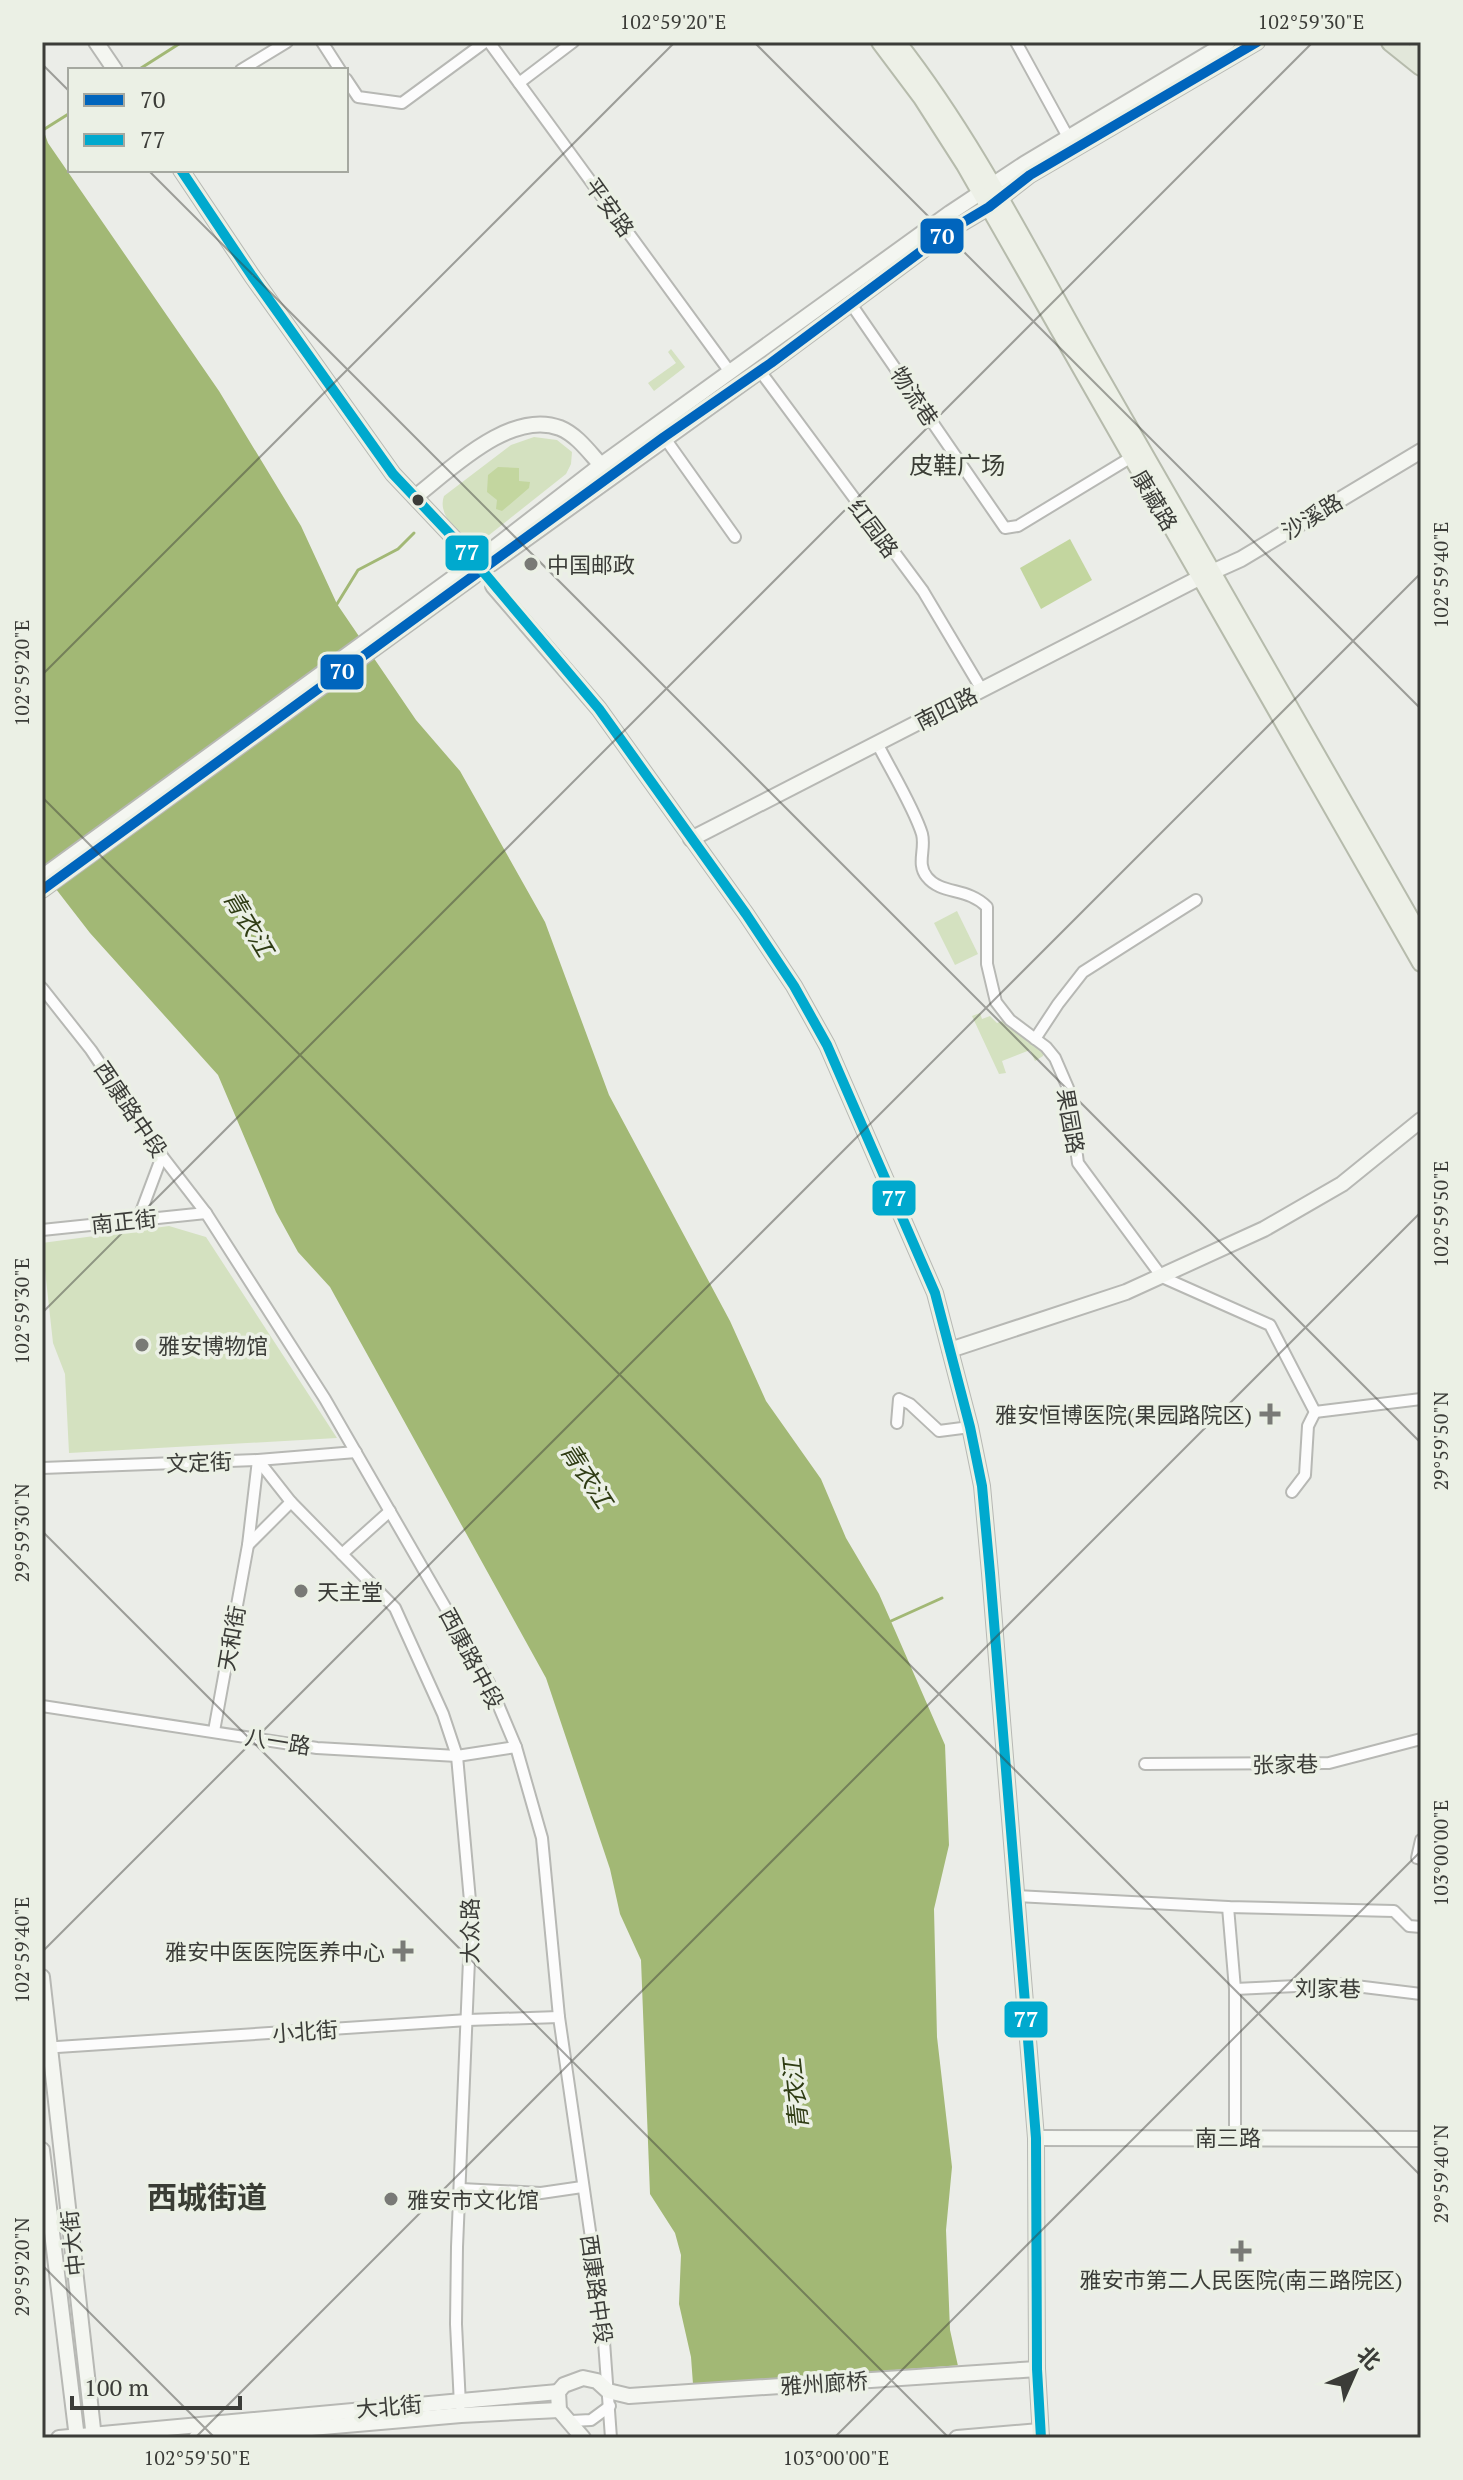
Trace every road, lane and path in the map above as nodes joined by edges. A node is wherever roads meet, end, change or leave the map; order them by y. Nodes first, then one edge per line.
1 (96, 42) edge
2 (287, 42) edge
3 (322, 42) edge
4 (487, 42) edge
5 (573, 42) edge
6 (880, 42) edge
7 (897, 42) edge
8 (1016, 42) edge
9 (1228, 42) edge
10 (1257, 42) edge
11 (1391, 42) edge
12 (1421, 66) edge
13 (114, 68) edge
14 (244, 68) edge
15 (339, 68) edge
16 (348, 82) edge
17 (519, 83) junction
18 (1068, 137) junction
19 (182, 172) edge
20 (990, 196) junction
21 (851, 304) junction
22 (760, 371) junction
23 (730, 372) junction
24 (664, 437) junction
25 (1421, 451) edge
26 (1130, 458) junction
27 (601, 465) junction
28 (415, 497) junction
29 (735, 537) dead end
30 (464, 549) tunnel mouth
31 (1207, 574) junction
32 (493, 586) tunnel mouth
33 (982, 690) junction
34 (877, 743) junction
35 (691, 839) junction
36 (42, 877) edge
37 (42, 890) edge
38 (1196, 900) dead end
39 (1417, 919) edge
40 (1421, 937) edge
41 (1421, 963) edge
42 (42, 988) edge
43 (1035, 1039) junction
44 (1421, 1120) edge
45 (162, 1156) junction
46 (206, 1213) junction
47 (138, 1220) junction
48 (42, 1230) edge
49 (1162, 1277) junction
50 (950, 1350) junction
51 (1421, 1399) edge
52 (1315, 1412) junction
53 (897, 1423) dead end
54 (970, 1427) junction
55 (356, 1452) junction
56 (258, 1460) junction
57 (42, 1468) edge
58 (1292, 1492) dead end
59 (291, 1502) junction
60 (390, 1511) junction
61 (248, 1545) junction
62 (342, 1554) junction
63 (42, 1706) edge
64 (214, 1731) junction
65 (1421, 1739) edge
66 (516, 1747) junction
67 (457, 1756) junction
68 (1145, 1764) dead end
69 (1421, 1840) edge
70 (1421, 1859) edge
71 (1016, 1896) junction
72 (1228, 1907) junction
73 (1421, 1927) edge
74 (42, 1977) edge
75 (1235, 1989) junction
76 (1421, 1994) edge
77 (559, 2017) junction
78 (468, 2020) junction
79 (46, 2048) edge
80 (1235, 2137) junction
81 (1036, 2138) junction
82 (1421, 2139) edge
83 (42, 2150) edge
84 (582, 2187) junction
85 (461, 2189) junction
86 (1037, 2369) junction
87 (608, 2391) junction
88 (558, 2392) junction
89 (610, 2406) junction
90 (460, 2407) junction
91 (559, 2410) junction
92 (571, 2421) junction
93 (1041, 2435) edge
94 (94, 2436) edge
95 (77, 2437) edge
96 (59, 2438) edge
97 (196, 2438) edge
98 (583, 2438) edge
99 (611, 2438) edge
100 (957, 2438) edge

1 - 13 main road
2 - 14 street
3 - 15 street
4 - 16 street
4 - 17 street, 平安路
5 - 17 street
6 - 20 main road, 康藏路
7 - 20 main road, 康藏路
8 - 18 street
9 - 18 main road
10 - 20 main road
11 - 12 highway
17 - 23 street, 平安路
18 - 20 main road
19 - 28 main road
20 - 21 main road
20 - 23 main road
20 - 26 main road, 康藏路
20 - 31 main road, 康藏路
21 - 22 main road
21 - 26 street, 物流巷
22 - 24 main road
22 - 33 street, 红园路
23 - 27 main road
24 - 27 main road
24 - 29 street
25 - 31 main road, 沙溪路
26 - 31 main road, 康藏路
27 - 28 main road
28 - 30 main road
31 - 33 main road, 南四路
31 - 39 main road, 康藏路
31 - 41 main road, 康藏路
32 - 35 main road
33 - 34 main road, 南四路
34 - 35 main road, 南四路
34 - 43 street, 果园路
35 - 50 main road
36 - 37 main road
38 - 43 street
39 - 40 main road, 康藏路
42 - 45 street, 西康路中段
43 - 49 street, 果园路
44 - 49 main road
45 - 46 street, 西康路中段
45 - 47 street
46 - 47 street, 南正街
46 - 55 street, 西康路中段
47 - 48 street, 南正街
49 - 50 main road
49 - 52 street, 果园路
50 - 54 main road
51 - 52 street
52 - 58 street
53 - 54 street
54 - 71 main road
55 - 56 street, 文定街
55 - 60 street, 西康路中段
56 - 57 street, 文定街
56 - 59 street, 大众路
56 - 61 street, 天和街
59 - 61 street
59 - 62 street, 大众路
60 - 62 street
60 - 66 street, 西康路中段
61 - 64 street, 天和街
62 - 67 street, 大众路
63 - 64 street, 八一路
64 - 67 street, 八一路
65 - 68 street, 张家巷
66 - 67 street, 八一路
66 - 77 street, 西康路中段
67 - 78 street, 大众路
69 - 70 street
71 - 72 street
71 - 81 main road
72 - 73 street
72 - 75 street
74 - 79 main road, 中大街
75 - 76 street, 刘家巷
75 - 80 street
77 - 78 street, 小北街
77 - 84 street, 西康路中段
78 - 79 street, 小北街
78 - 85 street, 大众路
79 - 94 main road, 中大街
80 - 81 main road, 南三路
80 - 82 main road, 南三路
81 - 86 main road
83 - 95 main road
84 - 85 street
84 - 87 street, 西康路中段
85 - 90 street, 大众路
86 - 87 main road, 雅州廊桥
86 - 93 main road
87 - 88 main road
87 - 89 street, 西康路中段
88 - 90 main road, 大北街
88 - 91 main road
89 - 92 street
89 - 99 street, 西康路中段
90 - 91 main road, 大北街
90 - 94 main road, 大北街
90 - 97 main road, 大北街
91 - 92 main road
92 - 98 main road
93 - 100 main road
94 - 95 main road, 大北街
95 - 96 main road, 大北街

